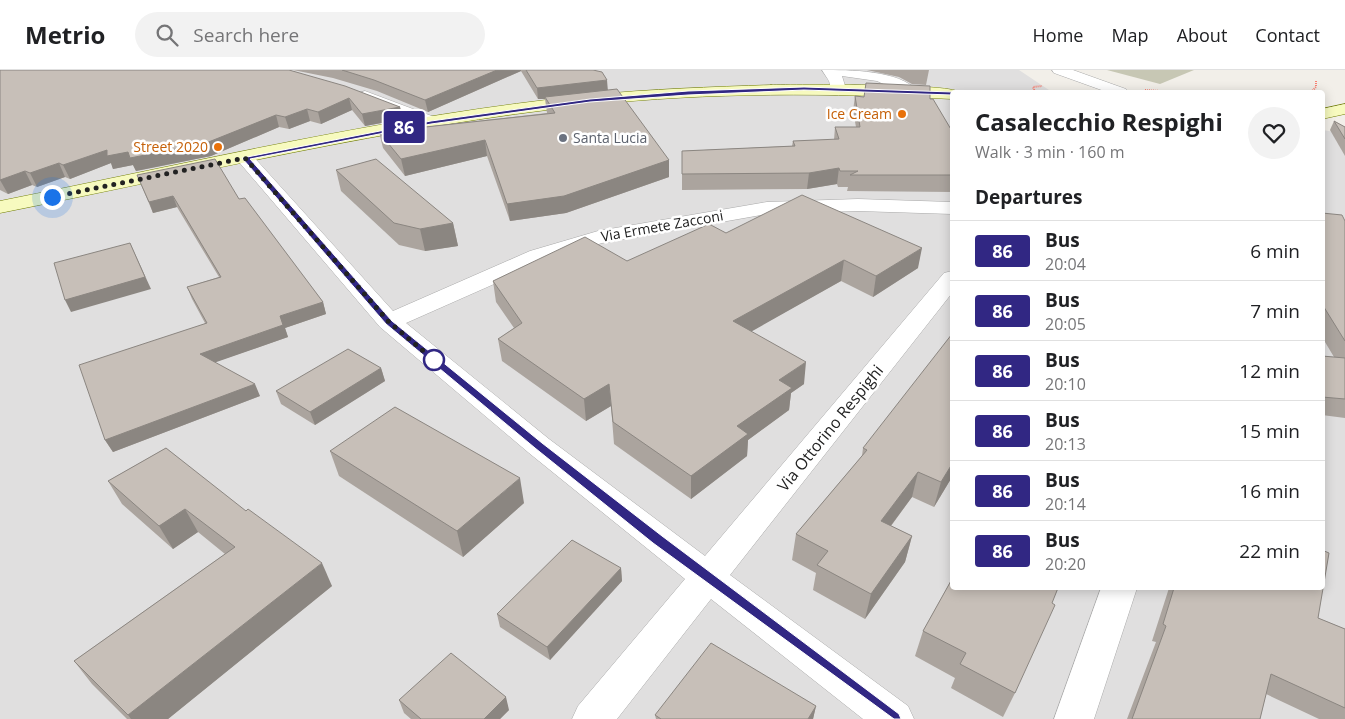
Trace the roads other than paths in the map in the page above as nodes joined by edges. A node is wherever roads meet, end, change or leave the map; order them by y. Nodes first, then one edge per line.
1 (811, 70) edge
2 (1047, 70) edge
3 (1058, 70) edge
4 (829, 72) junction
5 (838, 89) junction
6 (1070, 90) edge
7 (1114, 90) edge
8 (351, 91) edge
9 (909, 91) junction
10 (950, 94) edge
11 (1345, 109) edge
12 (1325, 113) edge
13 (431, 122) junction
14 (1325, 122) edge
15 (1345, 125) edge
16 (245, 158) junction
17 (0, 207) edge
18 (950, 208) edge
19 (950, 280) edge
20 (389, 322) junction
21 (708, 578) junction
22 (1118, 590) edge
23 (592, 719) edge
24 (894, 719) edge
25 (1074, 719) edge

1 - 4 street
2 - 6 street
3 - 7 street
4 - 5 street
4 - 9 street
5 - 9 main road
5 - 13 main road
8 - 13 street
9 - 10 main road
11 - 12 main road
13 - 16 main road
14 - 15 main road
16 - 17 main road
16 - 20 street
18 - 20 street, Via Ermete Zacconi
19 - 21 street, Via Ottorino Respighi
20 - 21 street
21 - 23 street, Via Ottorino Respighi
21 - 24 street
22 - 25 street

